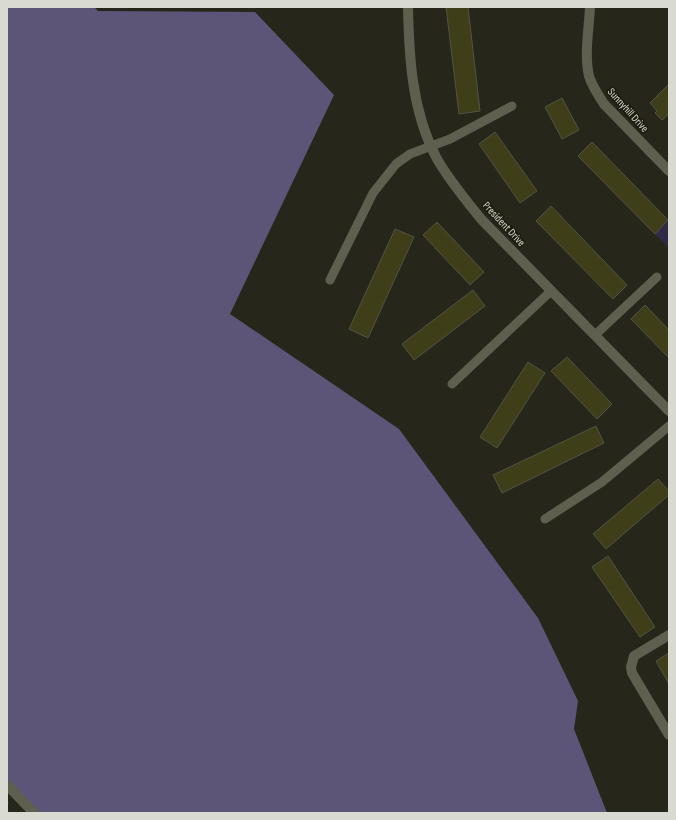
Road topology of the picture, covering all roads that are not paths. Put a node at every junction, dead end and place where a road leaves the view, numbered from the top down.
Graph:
1 (408, 7) edge
2 (590, 7) edge
3 (512, 106) dead end
4 (431, 145) junction
5 (669, 171) edge
6 (657, 277) dead end
7 (330, 280) dead end
8 (551, 291) junction
9 (594, 336) junction
10 (452, 384) dead end
11 (669, 412) edge
12 (669, 426) edge
13 (545, 519) dead end
14 (669, 635) edge
15 (669, 735) edge
16 (7, 785) edge
17 (34, 813) edge

1 - 4 street, President Drive
2 - 5 street, Sunnyhill Drive
3 - 4 lane
4 - 7 lane
4 - 8 street, President Drive
6 - 9 lane
8 - 9 street, President Drive
8 - 10 lane
9 - 11 street, President Drive
12 - 13 lane
14 - 15 street
16 - 17 street

